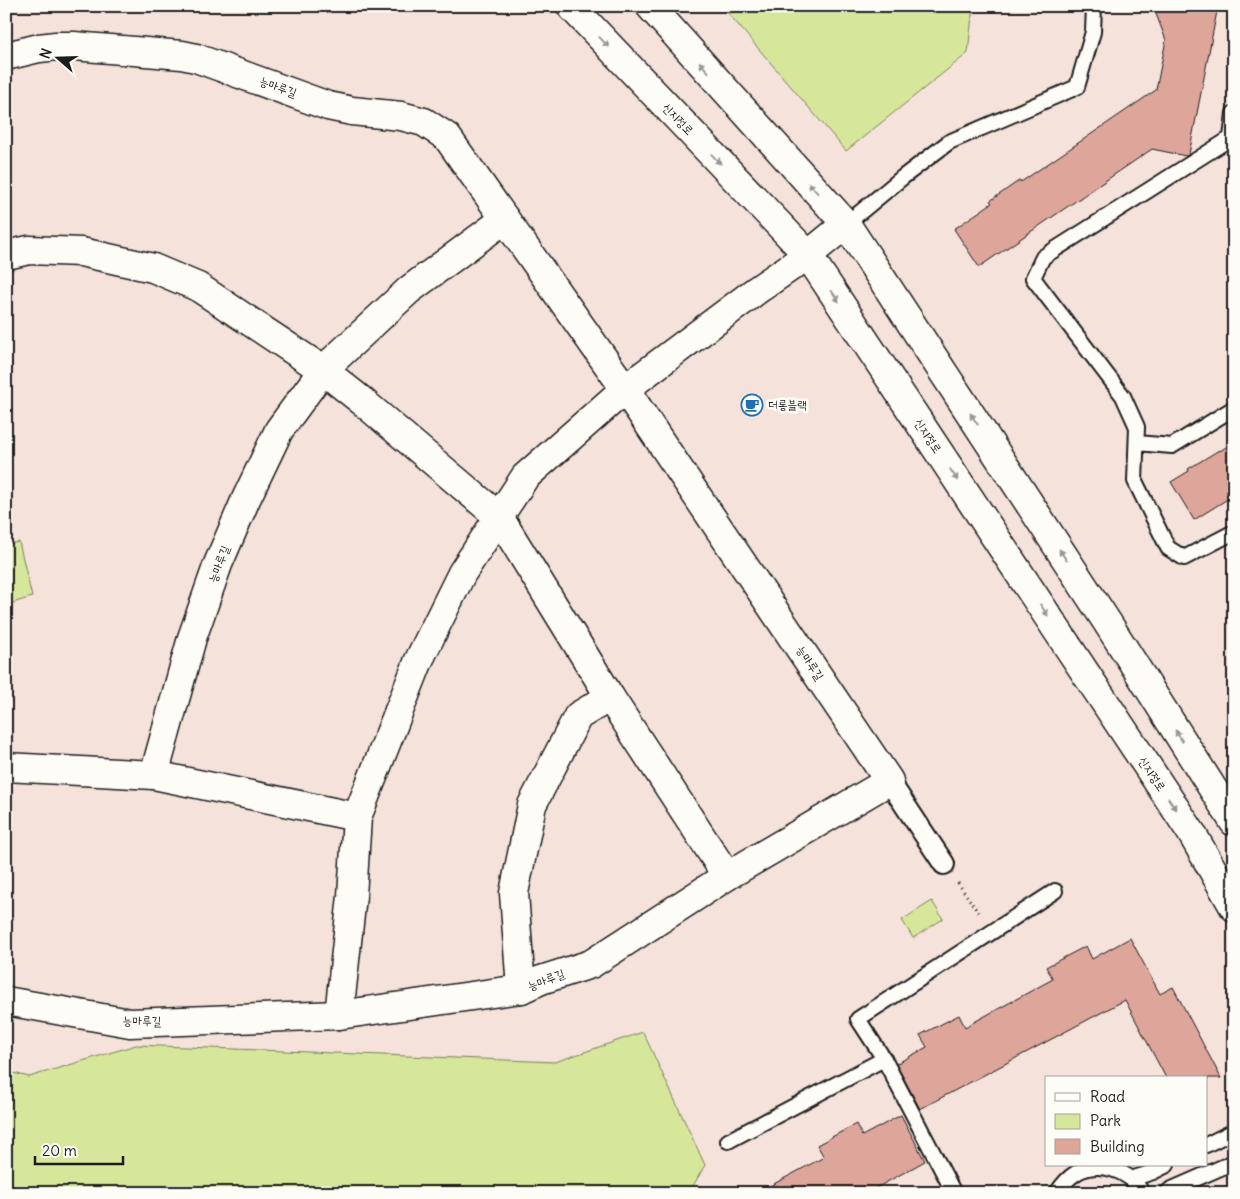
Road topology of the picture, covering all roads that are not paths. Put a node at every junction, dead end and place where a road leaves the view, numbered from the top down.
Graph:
1 (571, 6) edge
2 (650, 6) edge
3 (1094, 6) edge
4 (6, 56) edge
5 (1234, 113) edge
6 (1232, 140) edge
7 (505, 219) junction
8 (846, 224) junction
9 (6, 255) edge
10 (808, 255) junction
11 (323, 370) junction
12 (625, 389) junction
13 (1234, 408) edge
14 (1137, 443) junction
15 (499, 517) junction
16 (1234, 532) edge
17 (610, 698) junction
18 (6, 767) edge
19 (154, 775) junction
20 (889, 781) junction
21 (357, 818) junction
22 (1234, 822) edge
23 (944, 864) road end
24 (727, 876) junction
25 (1055, 891) dead end
26 (1234, 907) edge
27 (521, 990) junction
28 (6, 1001) edge
29 (339, 1014) junction
30 (884, 1059) junction
31 (1234, 1131) edge
32 (728, 1141) dead end
33 (1208, 1144) edge
34 (1234, 1162) edge
35 (1165, 1166) edge
36 (1131, 1179) junction
37 (954, 1193) edge
38 (1057, 1193) edge
39 (1142, 1193) edge
40 (1167, 1193) edge

1 -> 10 street, 신지정로
8 -> 2 street
3 - 8 lane
4 - 7 street, 능마루길
5 - 6 lane
6 - 14 lane
7 - 11 street, 능마루길
7 - 12 street, 능마루길
8 - 10 street
22 -> 8 street
9 - 11 street
10 - 12 street
10 -> 26 street, 신지정로
11 - 15 street
11 - 19 street, 능마루길
12 - 15 street
12 - 20 street, 능마루길
13 - 14 lane
14 - 16 lane
15 - 17 street
15 - 21 street
17 - 24 street
17 - 27 street
18 - 19 street
19 - 21 street
20 - 23 street
20 - 24 street, 능마루길
21 - 29 street
24 - 27 street, 능마루길
25 - 30 lane
27 - 29 street, 능마루길
28 - 29 street, 능마루길
30 - 32 lane
30 - 37 lane
31 - 33 lane
34 - 40 lane
35 - 36 lane
36 - 38 lane
36 - 39 lane

